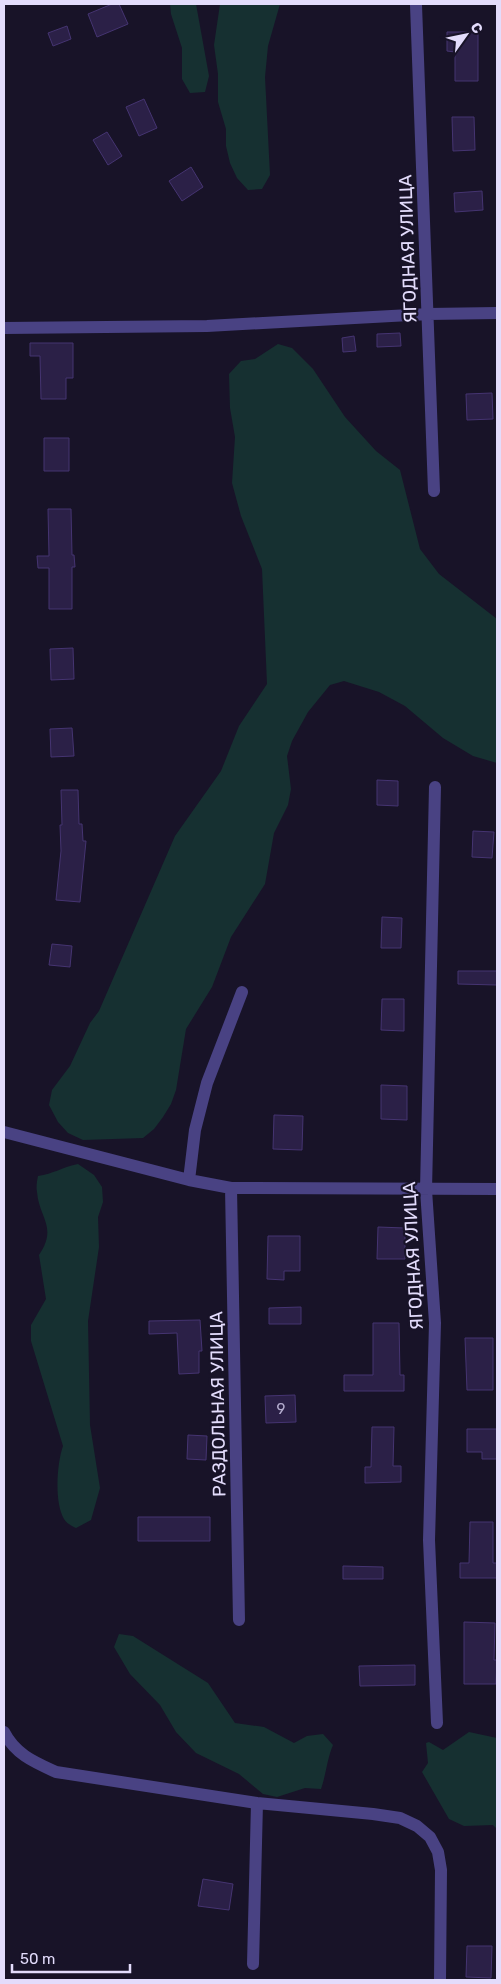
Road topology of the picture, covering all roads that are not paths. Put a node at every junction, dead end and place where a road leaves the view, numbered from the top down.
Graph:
1 (416, 5) edge
2 (497, 313) edge
3 (428, 314) junction
4 (4, 328) edge
5 (434, 491) dead end
6 (435, 787) dead end
7 (242, 992) dead end
8 (4, 1132) edge
9 (189, 1180) junction
10 (231, 1188) junction
11 (497, 1189) edge
12 (426, 1190) junction
13 (239, 1620) dead end
14 (437, 1723) dead end
15 (4, 1732) edge
16 (257, 1803) junction
17 (254, 1964) dead end
18 (440, 1980) edge

1 - 3 street, ЯГОДНАЯ УЛИЦА
2 - 3 street
3 - 4 street
3 - 5 street, ЯГОДНАЯ УЛИЦА
6 - 12 street, ЯГОДНАЯ УЛИЦА
7 - 9 street
8 - 9 street
9 - 10 street
10 - 12 street
10 - 13 street, РАЗДОЛЬНАЯ УЛИЦА
11 - 12 street
12 - 14 street, ЯГОДНАЯ УЛИЦА
15 - 16 street
16 - 17 street
16 - 18 street

